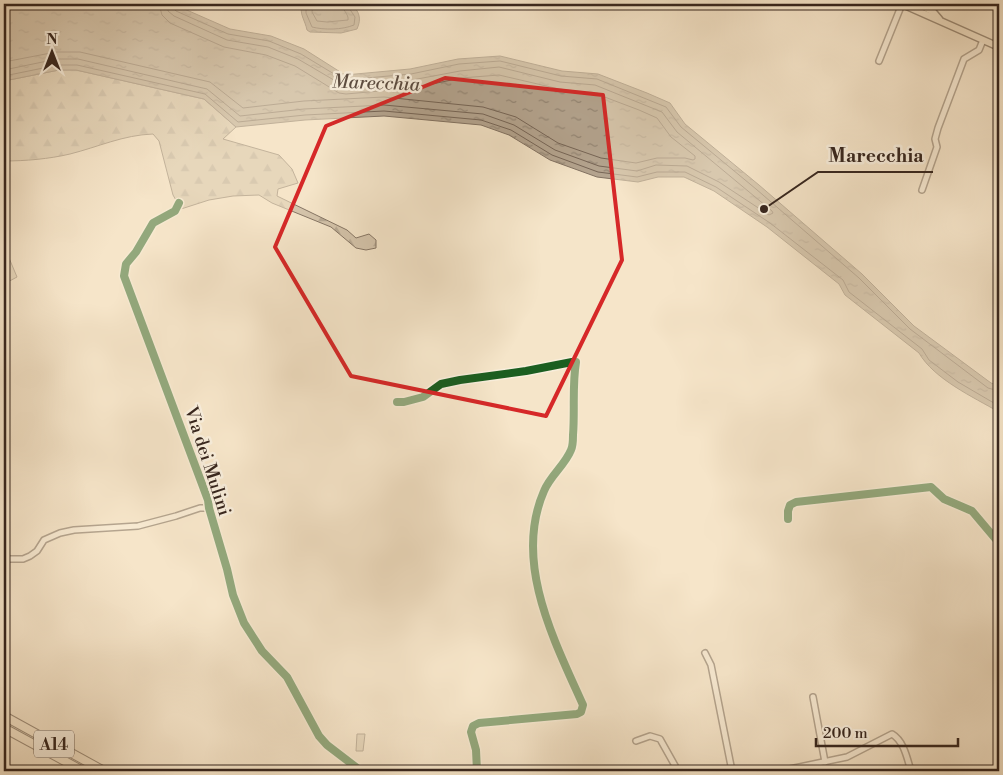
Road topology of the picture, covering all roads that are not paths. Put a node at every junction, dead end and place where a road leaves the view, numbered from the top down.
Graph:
1 (902, 4) edge
2 (919, 4) edge
3 (941, 22) junction
4 (983, 40) junction
5 (999, 47) edge
6 (880, 61) dead end
7 (922, 190) dead end
8 (179, 203) dead end
9 (398, 402) dead end
10 (209, 508) junction
11 (788, 519) dead end
12 (999, 543) edge
13 (4, 559) edge
14 (705, 653) dead end
15 (813, 697) dead end
16 (4, 716) edge
17 (4, 728) edge
18 (636, 741) dead end
19 (825, 762) junction
20 (83, 771) edge
21 (104, 771) edge
22 (361, 771) edge
23 (478, 771) edge
24 (678, 771) edge
25 (732, 771) edge
26 (780, 771) edge
27 (911, 771) edge

1 - 3 main road
1 - 6 street
2 - 3 main road
3 - 4 main road
4 - 5 main road
4 - 7 street
8 - 10 street, Via dei Mulini
9 - 23 street
10 - 13 street, Via dei Mulini
10 - 22 street, Via dei Mulini
11 - 12 street
14 - 25 street
15 - 19 street
16 - 21 highway, A14
17 - 20 highway, A14
18 - 24 street
19 - 26 street
19 - 27 street

